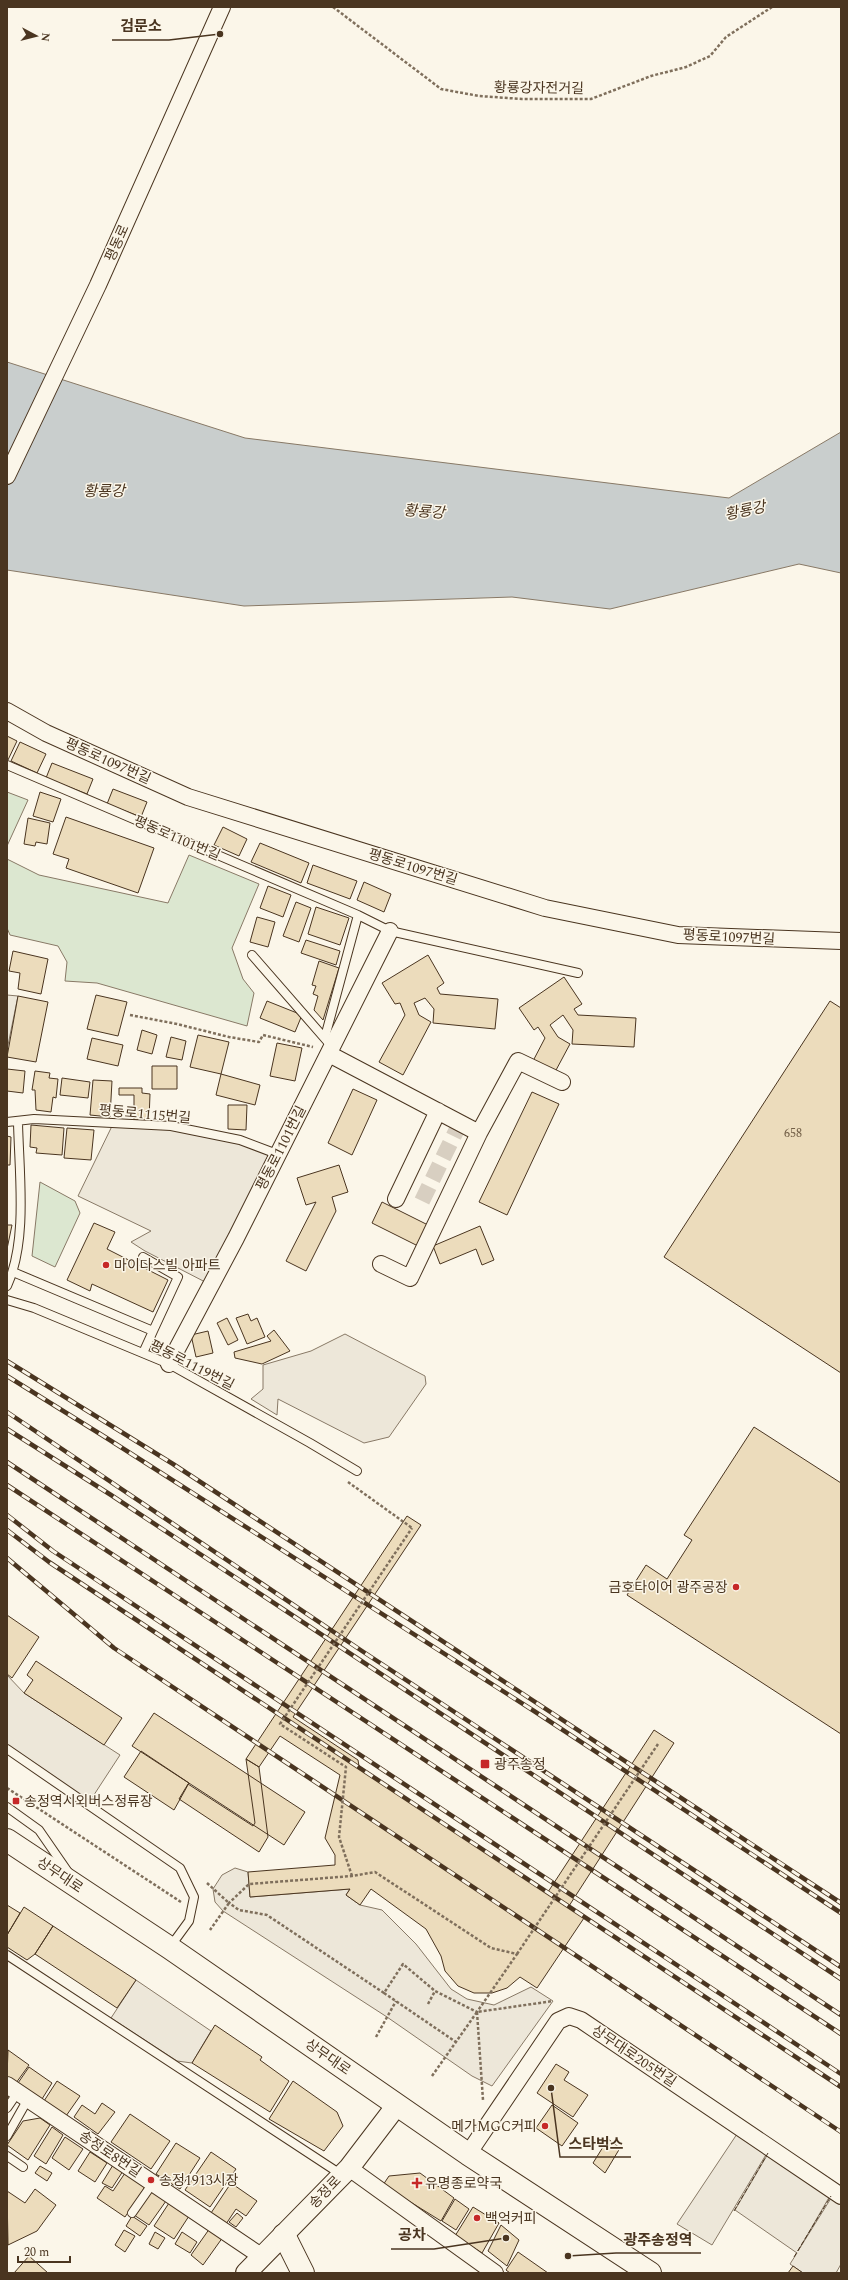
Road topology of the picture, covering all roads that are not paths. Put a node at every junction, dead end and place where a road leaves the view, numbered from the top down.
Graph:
1 (222, 7) edge
2 (7, 476) edge
3 (7, 711) edge
4 (7, 765) edge
5 (358, 915) junction
6 (390, 932) junction
7 (841, 941) edge
8 (252, 955) dead end
9 (578, 973) dead end
10 (329, 1047) junction
11 (562, 1082) dead end
12 (438, 1111) junction
13 (7, 1122) edge
14 (18, 1122) junction
15 (479, 1133) junction
16 (277, 1154) junction
17 (396, 1199) dead end
18 (143, 1257) dead end
19 (381, 1264) dead end
20 (13, 1272) junction
21 (7, 1286) edge
22 (7, 1300) edge
23 (153, 1330) junction
24 (143, 1353) junction
25 (169, 1364) junction
26 (357, 1471) dead end
27 (7, 1749) edge
28 (7, 1807) edge
29 (7, 1840) edge
30 (79, 1887) junction
31 (170, 1948) junction
32 (7, 1955) edge
33 (18, 2092) edge
34 (397, 2105) junction
35 (7, 2108) edge
36 (7, 2136) edge
37 (468, 2154) junction
38 (7, 2156) edge
39 (23, 2167) dead end
40 (346, 2171) junction
41 (153, 2183) junction
42 (841, 2196) edge
43 (132, 2213) dead end
44 (284, 2234) junction
45 (261, 2256) junction
46 (246, 2273) edge
47 (303, 2273) edge
48 (495, 2273) edge
49 (650, 2273) edge

1 - 2 street, 평동로
3 - 7 street, 평동로1097번길
4 - 5 lane, 평동로1101번길
5 - 6 lane, 평동로1101번길
5 - 10 lane
6 - 9 lane, 평동로1101번길
6 - 10 street, 평동로1101번길
8 - 10 lane
10 - 12 street
10 - 16 street, 평동로1101번길
11 - 15 street
12 - 15 street
12 - 17 street
13 - 14 lane, 평동로1115번길
14 - 16 lane, 평동로1115번길
14 - 20 lane
15 - 19 street
16 - 25 street, 평동로1101번길
18 - 23 lane
20 - 21 lane
20 - 23 lane
22 - 24 lane, 평동로1119번길
23 - 24 lane
24 - 25 lane, 평동로1119번길
25 - 26 lane, 평동로1119번길
27 - 31 lane
28 - 30 lane
29 - 30 main road, 상무대로
30 - 31 main road, 상무대로
31 - 34 main road, 상무대로
32 - 40 lane
33 - 35 lane
33 - 36 lane
33 - 41 street, 송정로8번길
34 - 37 main road, 상무대로
34 - 40 street, 송정로
37 - 42 street, 상무대로205번길
37 - 49 main road, 상무대로
38 - 39 lane
40 - 44 street, 송정로
40 - 48 street
41 - 43 lane
41 - 45 street, 송정로8번길
44 - 45 street, 송정로
44 - 47 main road
45 - 46 street, 송정로

